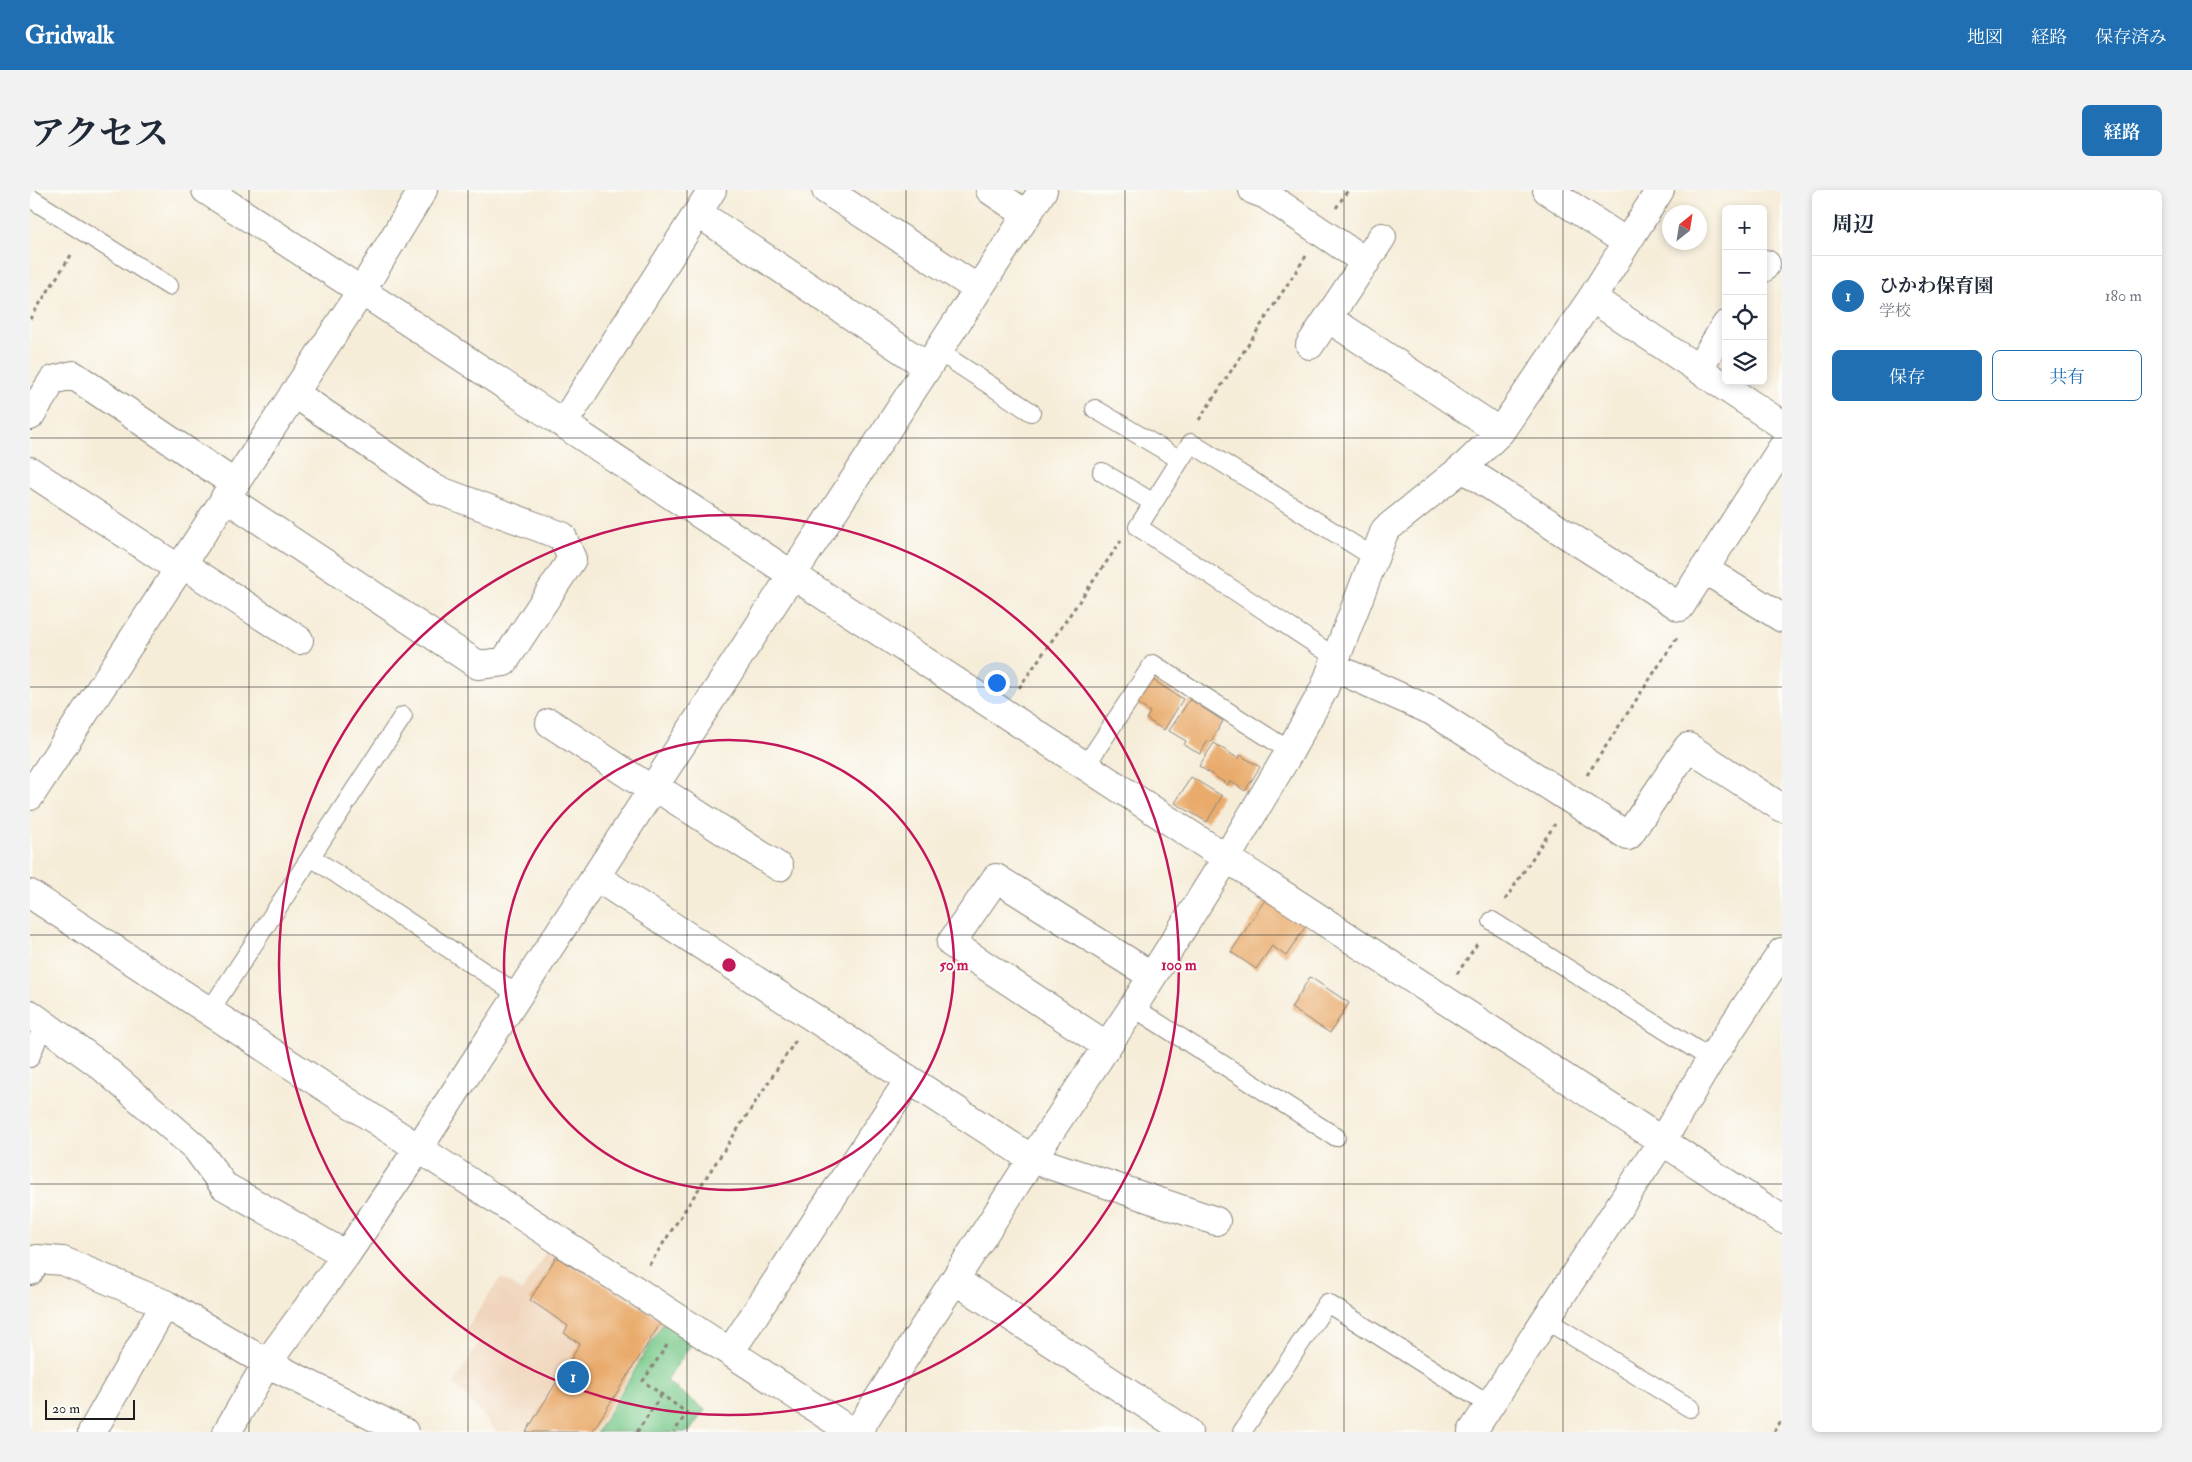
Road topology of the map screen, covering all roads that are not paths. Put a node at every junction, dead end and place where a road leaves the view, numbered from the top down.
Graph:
1 (206, 190) edge
2 (422, 190) edge
3 (712, 190) edge
4 (826, 190) edge
5 (990, 190) edge
6 (1043, 190) edge
7 (1253, 190) edge
8 (1547, 190) edge
9 (1660, 190) edge
10 (30, 198) edge
11 (698, 213) junction
12 (1027, 215) junction
13 (1382, 237) dead end
14 (1626, 242) junction
15 (1366, 262) junction
16 (168, 286) dead end
17 (978, 289) junction
18 (362, 290) junction
19 (1592, 298) junction
20 (1328, 318) junction
21 (1722, 332) edge
22 (1310, 345) dead end
23 (933, 359) junction
24 (1698, 369) junction
25 (294, 393) junction
26 (1095, 409) dead end
27 (1031, 412) dead end
28 (30, 416) edge
29 (563, 424) junction
30 (1782, 425) edge
31 (1500, 432) junction
32 (1782, 448) edge
33 (1179, 459) junction
34 (1466, 465) junction
35 (30, 471) edge
36 (1102, 472) dead end
37 (230, 491) junction
38 (1152, 502) junction
39 (1375, 556) junction
40 (180, 567) junction
41 (1704, 568) junction
42 (792, 575) junction
43 (1782, 618) edge
44 (299, 640) dead end
45 (1334, 662) junction
46 (403, 716) dead end
47 (550, 723) dead end
48 (1290, 751) junction
49 (1086, 764) junction
50 (653, 788) junction
51 (30, 794) edge
52 (1782, 808) edge
53 (311, 857) junction
54 (1227, 857) junction
55 (779, 867) dead end
56 (596, 877) junction
57 (30, 894) edge
58 (1492, 921) dead end
59 (1782, 952) edge
60 (1152, 976) junction
61 (517, 994) junction
62 (1133, 1007) junction
63 (209, 1012) junction
64 (37, 1018) edge
65 (1107, 1046) junction
66 (30, 1058) edge
67 (1711, 1058) junction
68 (909, 1080) junction
69 (1336, 1137) dead end
70 (1662, 1141) junction
71 (418, 1148) junction
72 (1032, 1159) junction
73 (1782, 1219) edge
74 (1216, 1221) dead end
75 (346, 1255) junction
76 (30, 1271) edge
77 (955, 1280) junction
78 (165, 1304) junction
79 (1546, 1320) junction
80 (730, 1352) junction
81 (267, 1363) junction
82 (1489, 1405) junction
83 (1690, 1408) dead end
84 (92, 1432) edge
85 (226, 1432) edge
86 (404, 1432) edge
87 (852, 1432) edge
88 (857, 1432) edge
89 (1188, 1432) edge
90 (1242, 1432) edge
91 (1472, 1432) edge

1 - 18 street
2 - 18 street
3 - 11 street
4 - 17 street
5 - 12 street
6 - 12 street
7 - 15 street
8 - 14 street
9 - 14 street
10 - 16 lane
11 - 23 street
11 - 29 street
12 - 17 street
13 - 15 street
14 - 19 street
15 - 20 street
17 - 23 street
18 - 25 street
18 - 29 street
19 - 24 street
19 - 31 street
20 - 22 street
20 - 31 street
21 - 24 street
23 - 27 lane
23 - 42 street
24 - 30 street
25 - 37 street
25 - 37 street
26 - 33 lane
28 - 37 street
29 - 42 street
31 - 34 street
32 - 41 street
33 - 38 lane
33 - 39 lane
34 - 39 street
34 - 41 street
35 - 40 street
36 - 38 lane
37 - 40 street
38 - 45 lane
39 - 45 street
40 - 44 street
40 - 51 street
41 - 43 street
42 - 49 street
42 - 50 street
45 - 48 street
45 - 52 street
46 - 53 lane
47 - 50 street
48 - 49 lane
48 - 54 street
49 - 54 street
50 - 55 street
50 - 56 street
53 - 61 lane
53 - 63 lane
54 - 60 street
54 - 70 street
56 - 61 street
56 - 68 street
57 - 63 street
58 - 67 lane
59 - 67 street
60 - 62 street
60 - 65 street
61 - 71 street
62 - 65 street
62 - 69 lane
63 - 71 street
64 - 66 lane
64 - 75 street
65 - 72 street
67 - 70 street
68 - 72 street
68 - 80 street
70 - 73 street
70 - 79 street
71 - 75 street
71 - 80 street
72 - 74 street
72 - 77 street
75 - 81 street
76 - 78 street
77 - 88 street
77 - 89 street
78 - 81 street
78 - 84 street
79 - 82 street
79 - 83 lane
80 - 87 street
81 - 85 street
81 - 86 street
82 - 90 lane
82 - 91 street

